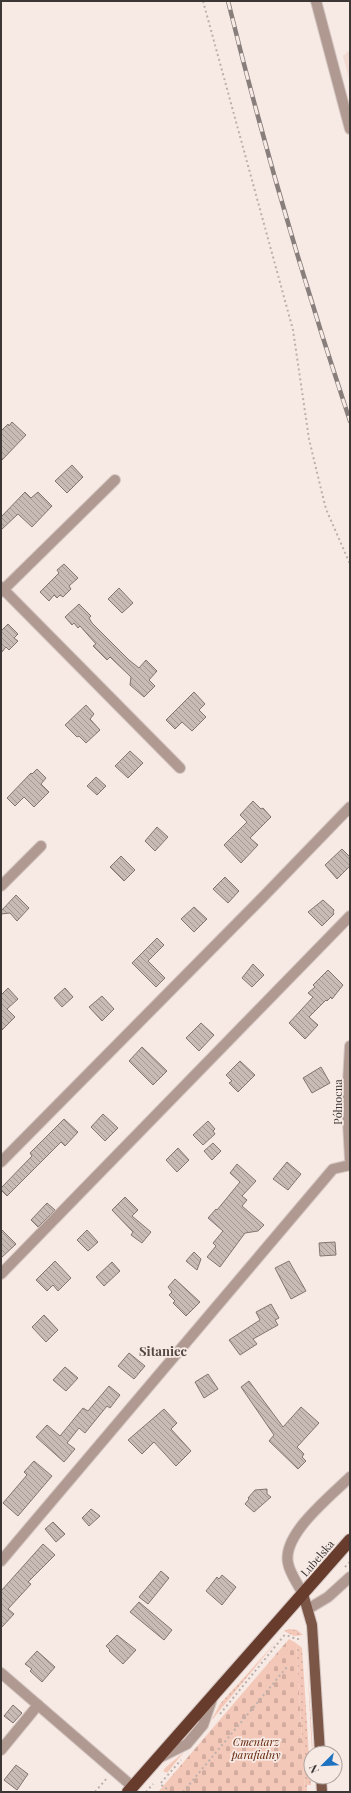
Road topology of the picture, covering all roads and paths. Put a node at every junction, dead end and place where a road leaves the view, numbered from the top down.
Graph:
1 (203, 1) edge
2 (316, 1) edge
3 (350, 129) edge
4 (115, 480) dead end
5 (350, 564) edge
6 (2, 590) edge
7 (180, 768) dead end
8 (350, 807) edge
9 (41, 846) dead end
10 (1, 886) edge
11 (350, 916) edge
12 (350, 1046) edge
13 (350, 1159) edge
14 (1, 1162) edge
15 (350, 1165) edge
16 (1, 1274) edge
17 (350, 1477) edge
18 (350, 1540) edge
19 (1, 1561) edge
20 (350, 1577) edge
21 (303, 1594) junction
22 (308, 1609) junction
23 (281, 1634) dead end
24 (283, 1637) junction
25 (305, 1639) dead end
26 (287, 1667) dead end
27 (1, 1673) edge
28 (38, 1705) junction
29 (217, 1717) dead end
30 (320, 1745) edge
31 (1, 1750) edge
32 (183, 1758) dead end
33 (160, 1776) dead end
34 (164, 1779) junction
35 (131, 1789) edge
36 (171, 1792) edge
37 (183, 1792) edge

1 - 5 path
2 - 3 street
4 - 6 street
6 - 7 street
8 - 14 street
9 - 10 street
11 - 16 street
12 - 13 street, Północna
15 - 19 street
17 - 21 street
18 - 21 highway, Lubelska
20 - 22 street
21 - 22 main road
21 - 35 highway, Lubelska
22 - 30 main road
23 - 24 path
24 - 25 path
24 - 29 path
26 - 37 path
27 - 28 street
28 - 31 street
28 - 35 street
32 - 34 path
33 - 34 path
34 - 36 path

